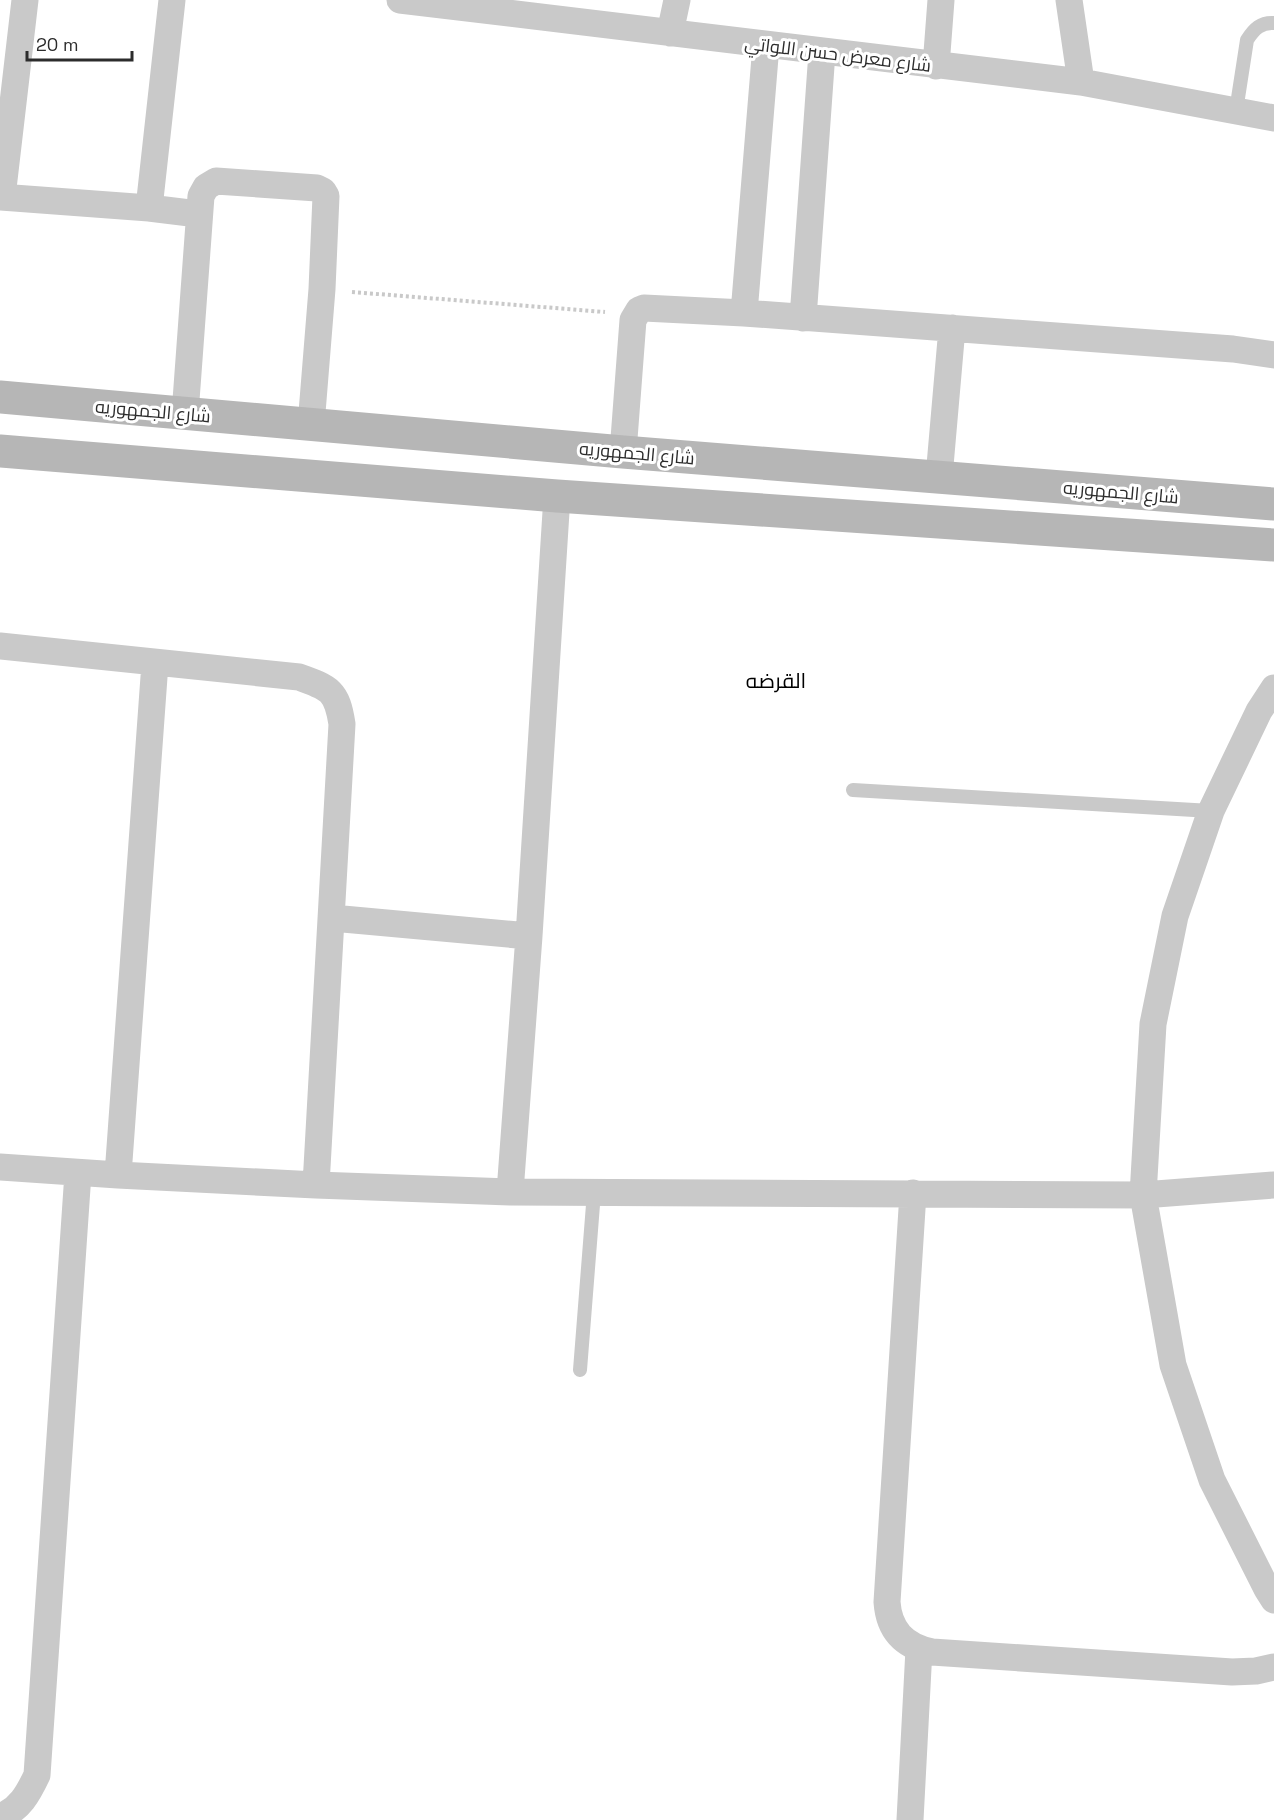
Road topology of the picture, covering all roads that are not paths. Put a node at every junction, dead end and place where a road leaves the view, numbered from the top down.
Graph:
1 (25, 0) edge
2 (172, 0) edge
3 (400, 0) edge
4 (677, 0) edge
5 (941, 0) edge
6 (1069, 0) edge
7 (1274, 23) edge
8 (670, 33) junction
9 (766, 45) junction
10 (822, 52) junction
11 (936, 66) junction
12 (1081, 82) junction
13 (1236, 111) junction
14 (1274, 118) edge
15 (1, 197) edge
16 (149, 208) junction
17 (198, 214) junction
18 (744, 314) junction
19 (803, 318) junction
20 (952, 328) junction
21 (1274, 355) edge
22 (0, 397) edge
23 (185, 414) junction
24 (312, 425) junction
25 (0, 451) edge
26 (623, 452) junction
27 (939, 477) junction
28 (557, 496) junction
29 (1274, 504) edge
30 (1274, 545) edge
31 (0, 646) edge
32 (156, 663) junction
33 (1274, 688) edge
34 (854, 790) dead end
35 (1210, 811) junction
36 (332, 918) junction
37 (529, 936) junction
38 (0, 1167) edge
39 (78, 1173) junction
40 (118, 1175) junction
41 (316, 1185) junction
42 (1274, 1185) edge
43 (510, 1192) junction
44 (594, 1192) junction
45 (913, 1193) junction
46 (1143, 1195) junction
47 (580, 1370) dead end
48 (1274, 1600) edge
49 (919, 1649) junction
50 (1274, 1667) edge
51 (0, 1817) edge
52 (910, 1820) edge

1 - 15 street
2 - 16 street
3 - 8 street, شارع معرض حسن اللواتي
4 - 8 street
5 - 11 street
6 - 12 street
7 - 13 lane
8 - 9 street, شارع معرض حسن اللواتي
9 - 10 street, شارع معرض حسن اللواتي
9 - 18 street
10 - 11 street, شارع معرض حسن اللواتي
10 - 19 street
11 - 12 street, شارع معرض حسن اللواتي
12 - 13 street, شارع معرض حسن اللواتي
13 - 14 street, شارع معرض حسن اللواتي
15 - 16 street
16 - 17 street
17 - 23 street
17 - 24 street
18 - 19 street
18 - 26 street
19 - 20 street
20 - 21 street
20 - 27 street
22 - 23 street, شارع الجمهوريه
23 - 24 street, شارع الجمهوريه
24 - 26 street, شارع الجمهوريه
25 - 28 street
26 - 27 street, شارع الجمهوريه
27 - 29 street, شارع الجمهوريه
28 - 30 street
28 - 37 street
31 - 32 street
32 - 36 street
32 - 40 street
33 - 35 street
34 - 35 lane
35 - 46 street
36 - 37 street
36 - 41 street
37 - 43 street
38 - 39 street
39 - 40 street
39 - 51 street
40 - 41 street
41 - 43 street
42 - 46 street
43 - 44 street
44 - 45 street
44 - 47 lane
45 - 46 street
45 - 49 street
46 - 48 street
49 - 50 street
49 - 52 street

